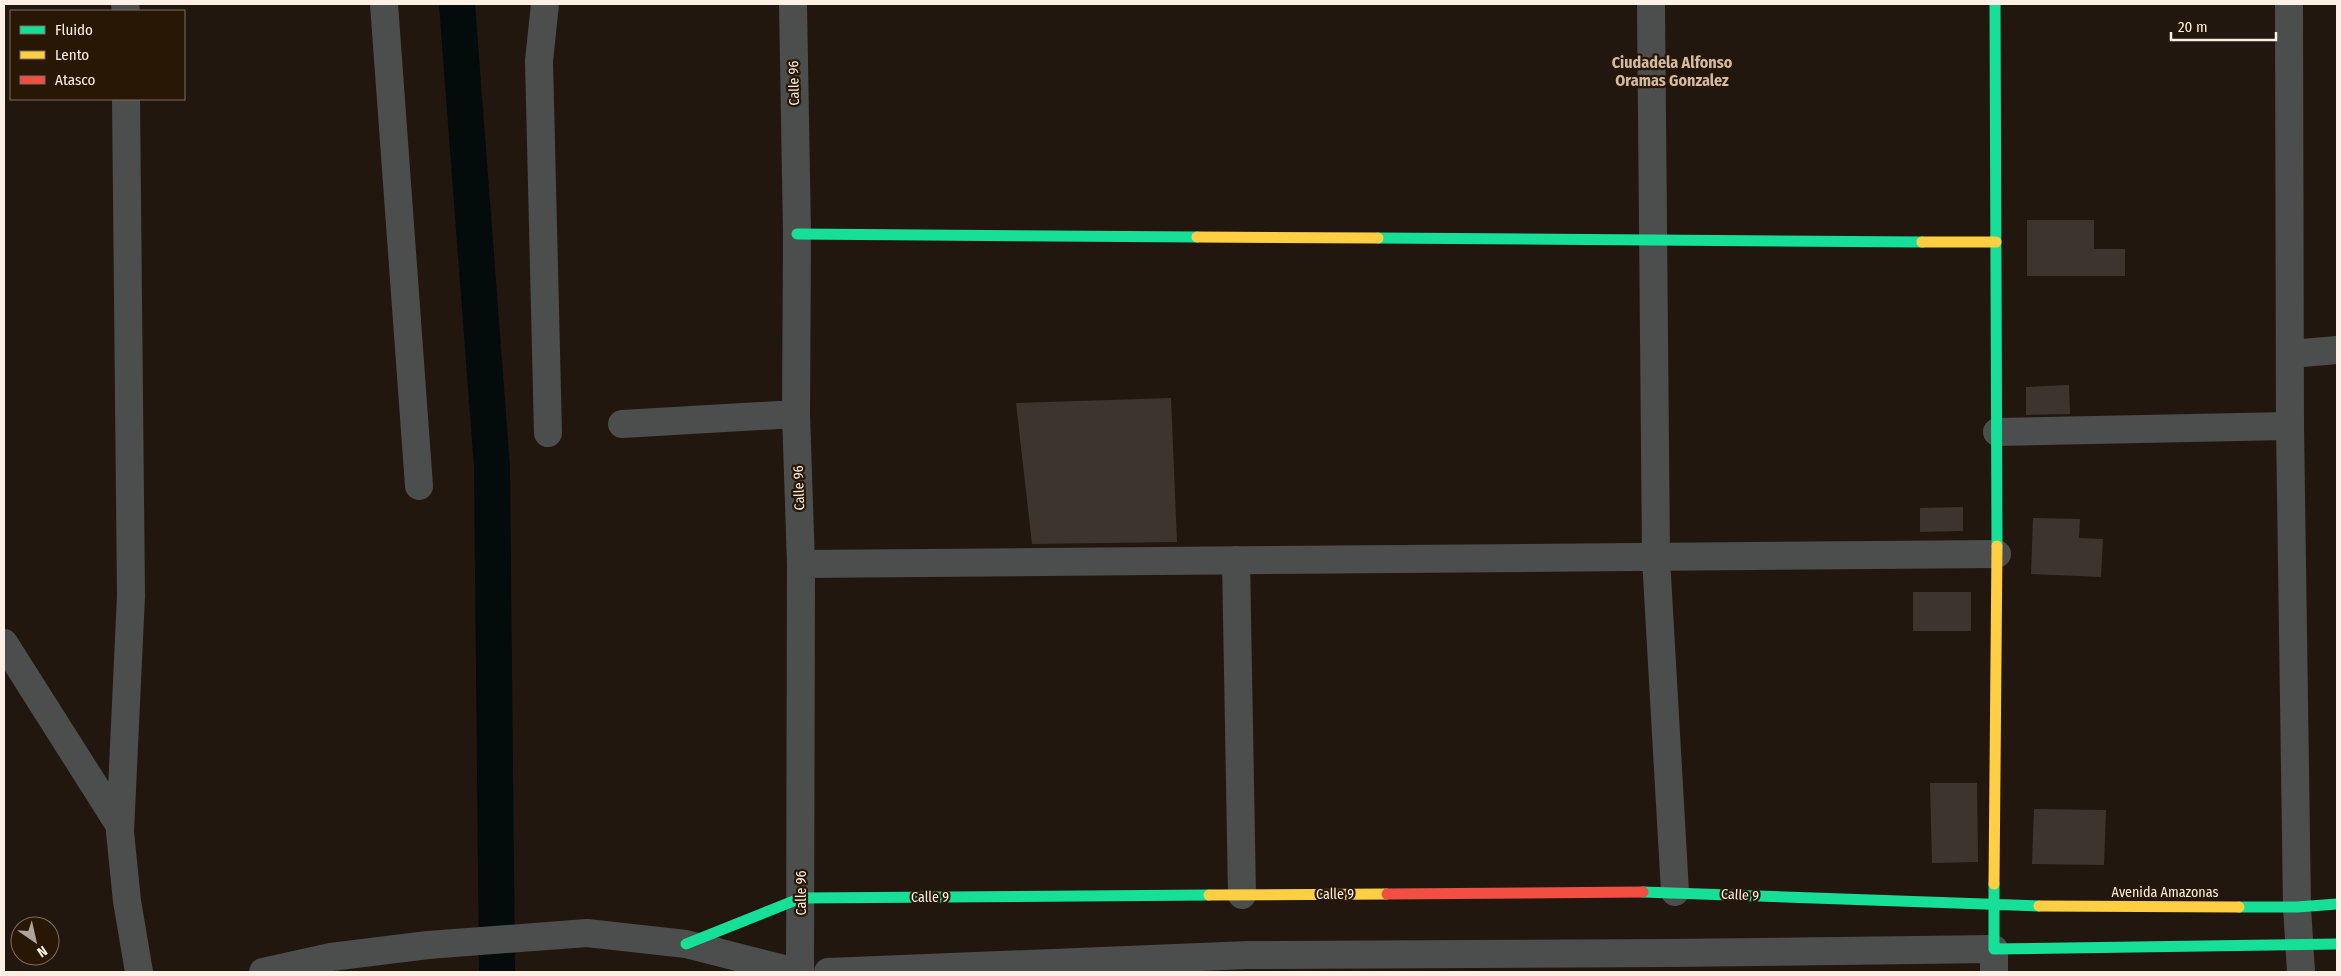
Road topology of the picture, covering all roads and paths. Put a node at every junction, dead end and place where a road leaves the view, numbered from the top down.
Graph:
1 (384, 4) edge
2 (545, 4) edge
3 (793, 4) edge
4 (1651, 4) edge
5 (1995, 4) edge
6 (2289, 4) edge
7 (126, 100) edge
8 (797, 234) junction
9 (1653, 241) junction
10 (1996, 242) junction
11 (2337, 350) edge
12 (2291, 354) junction
13 (796, 414) junction
14 (622, 424) dead end
15 (2290, 426) junction
16 (1997, 432) junction
17 (548, 433) dead end
18 (419, 486) dead end
19 (1997, 554) junction
20 (1656, 558) junction
21 (1236, 560) junction
22 (801, 564) junction
23 (4, 643) edge
24 (120, 826) junction
25 (1675, 892) junction
26 (1242, 895) junction
27 (801, 898) junction
28 (2337, 904) edge
29 (1993, 906) junction
30 (2298, 907) junction
31 (686, 944) junction
32 (2300, 944) junction
33 (2337, 944) edge
34 (1994, 960) edge
35 (1671, 963) edge
36 (1249, 964) edge
37 (139, 972) edge
38 (263, 972) edge
39 (796, 972) edge
40 (800, 972) edge
41 (828, 972) edge
42 (2301, 972) edge

1 - 18 street
2 - 17 street
3 - 8 street, Calle 96
4 - 9 street
5 - 10 street
6 - 12 street
7 - 24 street
8 - 9 street
8 - 13 street, Calle 96
9 - 10 street
9 - 20 street
10 - 16 street
11 - 12 street
12 - 15 street
13 - 14 street
13 - 22 street, Calle 96
15 - 16 street
15 - 30 street
16 - 19 street
19 - 20 street
19 - 29 street
20 - 21 street
20 - 25 street
21 - 22 street
21 - 26 street
22 - 27 street, Calle 96
23 - 24 street
24 - 37 street
25 - 26 street, Calle 9
25 - 29 street, Calle 9
26 - 27 street, Calle 9
27 - 31 street, Calle 9
27 - 40 street, Calle 96
28 - 30 street, Avenida Amazonas
29 - 30 street, Avenida Amazonas
29 - 34 street
30 - 32 street
31 - 38 street, Calle 9
31 - 39 street, Calle 9
32 - 33 street
32 - 34 street
32 - 42 street
34 - 35 street
35 - 36 street
36 - 41 street

